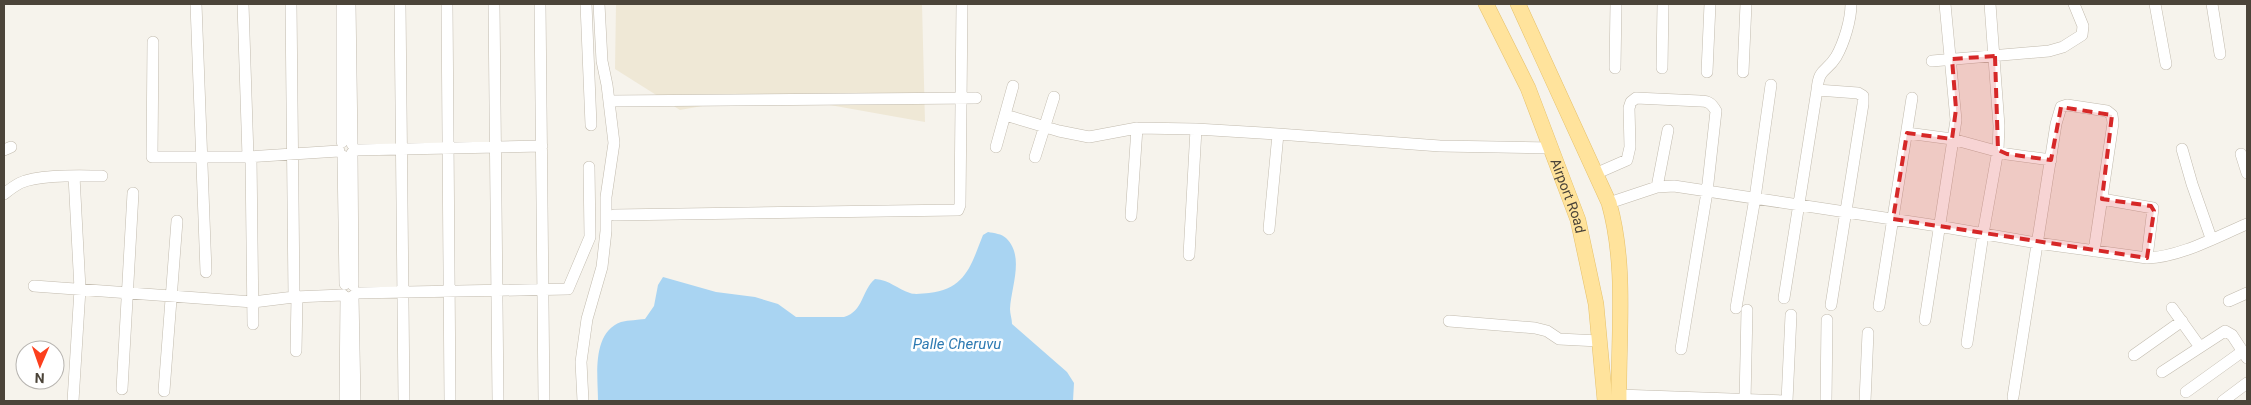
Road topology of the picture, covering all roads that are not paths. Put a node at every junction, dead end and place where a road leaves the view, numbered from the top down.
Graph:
1 (196, 4) edge
2 (243, 4) edge
3 (290, 4) edge
4 (342, 4) edge
5 (350, 4) edge
6 (400, 4) edge
7 (447, 4) edge
8 (494, 4) edge
9 (540, 4) edge
10 (586, 4) edge
11 (599, 4) edge
12 (962, 4) edge
13 (1486, 4) edge
14 (1518, 4) edge
15 (1616, 4) edge
16 (1663, 4) edge
17 (1710, 4) edge
18 (1746, 4) edge
19 (1851, 4) edge
20 (1945, 4) edge
21 (1990, 4) edge
22 (2074, 4) edge
23 (2154, 4) edge
24 (2212, 4) edge
25 (1525, 11) edge
26 (153, 42) dead end
27 (2220, 54) dead end
28 (1995, 56) junction
29 (1952, 60) junction
30 (1932, 61) dead end
31 (2166, 64) dead end
32 (1615, 68) dead end
33 (1662, 68) dead end
34 (1707, 72) dead end
35 (1743, 72) dead end
36 (1771, 85) dead end
37 (1013, 86) dead end
38 (1817, 90) junction
39 (1054, 97) dead end
40 (962, 98) junction
41 (976, 98) dead end
42 (1912, 98) dead end
43 (609, 101) junction
44 (1005, 115) junction
45 (591, 125) dead end
46 (1044, 126) junction
47 (1138, 128) junction
48 (1196, 129) junction
49 (1668, 130) dead end
50 (1906, 133) junction
51 (1278, 134) junction
52 (1952, 139) junction
53 (542, 146) junction
54 (496, 147) junction
55 (996, 147) dead end
56 (448, 148) junction
57 (1551, 148) junction
58 (347, 149) junction
59 (401, 149) junction
60 (2182, 149) dead end
61 (1998, 150) junction
62 (2241, 154) dead end
63 (292, 155) junction
64 (200, 156) junction
65 (249, 157) junction
66 (1035, 157) dead end
67 (2051, 160) junction
68 (589, 167) dead end
69 (2247, 173) edge
70 (1596, 174) junction
71 (74, 176) junction
72 (102, 176) dead end
73 (1657, 187) junction
74 (5, 192) edge
75 (1707, 192) junction
76 (133, 193) dead end
77 (1755, 198) junction
78 (2102, 199) junction
79 (1609, 203) junction
80 (1799, 205) junction
81 (1847, 212) junction
82 (614, 214) dead end
83 (1131, 216) dead end
84 (1893, 219) junction
85 (177, 221) dead end
86 (2247, 224) edge
87 (1938, 226) junction
88 (1269, 229) dead end
89 (1983, 234) junction
90 (2211, 238) junction
91 (2037, 243) junction
92 (2094, 251) junction
93 (1189, 256) dead end
94 (2147, 258) junction
95 (206, 272) dead end
96 (34, 286) dead end
97 (80, 289) junction
98 (497, 290) junction
99 (544, 290) junction
100 (126, 292) junction
101 (349, 292) junction
102 (403, 292) junction
103 (450, 292) junction
104 (2247, 293) edge
105 (172, 295) junction
106 (296, 297) junction
107 (1784, 298) dead end
108 (2229, 301) dead end
109 (253, 302) junction
110 (1831, 305) dead end
111 (1879, 306) dead end
112 (2172, 308) dead end
113 (1791, 315) dead end
114 (1826, 320) dead end
115 (1925, 320) dead end
116 (1449, 321) dead end
117 (2182, 321) junction
118 (253, 324) dead end
119 (1868, 333) dead end
120 (1599, 341) junction
121 (1967, 343) dead end
122 (2200, 346) junction
123 (1681, 349) dead end
124 (296, 351) dead end
125 (2245, 354) edge
126 (2134, 355) dead end
127 (2162, 372) dead end
128 (2247, 382) edge
129 (122, 389) dead end
130 (164, 391) dead end
131 (2186, 392) dead end
132 (2013, 397) dead end
133 (1615, 399) edge
134 (1679, 400) edge
135 (1710, 400) edge
136 (1746, 400) edge
137 (72, 401) edge
138 (345, 401) edge
139 (354, 401) edge
140 (404, 401) edge
141 (450, 401) edge
142 (498, 401) edge
143 (544, 401) edge
144 (583, 401) edge
145 (1785, 401) edge
146 (1826, 401) edge
147 (1865, 401) edge
148 (2223, 401) edge

1 - 64 street
2 - 65 street
3 - 63 street
4 - 58 street
5 - 58 street
6 - 59 street
7 - 56 street
8 - 54 street
9 - 53 street
10 - 45 street
11 - 43 street
12 - 40 street
13 - 57 main road, Airport Road
14 - 25 main road
15 - 32 street
16 - 33 street
17 - 34 street
18 - 35 street
19 - 38 street
20 - 29 street
21 - 28 street
22 - 28 street
23 - 31 street
24 - 27 street
25 - 70 main road
26 - 64 street
28 - 29 street
28 - 61 street
29 - 30 street
29 - 52 street
36 - 77 street
37 - 44 street
38 - 80 street
38 - 81 street
39 - 46 street
40 - 41 street
40 - 43 street
40 - 82 street
42 - 50 street
43 - 144 street
44 - 46 street
44 - 55 street
46 - 47 street
46 - 66 street
47 - 48 street
47 - 83 street
48 - 51 street
48 - 93 street
49 - 73 street
50 - 52 street
50 - 84 street
51 - 57 street
51 - 88 street
52 - 61 street
52 - 87 street
53 - 54 street
53 - 99 street
54 - 56 street
54 - 98 street
56 - 59 street
56 - 103 street
57 - 120 main road, Airport Road
58 - 59 street
58 - 63 street
58 - 101 street
59 - 102 street
60 - 90 street
61 - 67 street
61 - 89 street
62 - 69 street
63 - 65 street
63 - 106 street
64 - 65 street
64 - 95 street
65 - 109 street
67 - 78 street
67 - 91 street
68 - 99 street
70 - 75 street
70 - 79 main road
71 - 72 street
71 - 74 street
71 - 97 street
73 - 75 street
73 - 79 street
75 - 77 street
75 - 123 street
76 - 100 street
77 - 80 street
77 - 136 street
78 - 92 street
78 - 94 street
79 - 133 main road
80 - 81 street
80 - 107 street
81 - 84 street
81 - 110 street
84 - 87 street
84 - 111 street
85 - 105 street
86 - 90 street
87 - 89 street
87 - 115 street
89 - 91 street
89 - 121 street
90 - 94 street
91 - 92 street
91 - 132 street
92 - 94 street
96 - 97 street
97 - 100 street
97 - 137 street
98 - 99 street
98 - 103 street
98 - 142 street
99 - 143 street
100 - 105 street
100 - 129 street
101 - 102 street
101 - 106 street
101 - 138 street
101 - 139 street
102 - 103 street
102 - 140 street
103 - 141 street
104 - 108 street
105 - 109 street
105 - 130 street
106 - 109 street
106 - 124 street
109 - 118 street
112 - 117 street
113 - 145 street
114 - 146 street
116 - 120 street
117 - 122 street
117 - 126 street
119 - 147 street
120 - 133 main road, Airport Road
122 - 125 street
122 - 127 street
125 - 131 street
128 - 148 street
133 - 134 street
134 - 135 street
135 - 136 street
136 - 145 street

